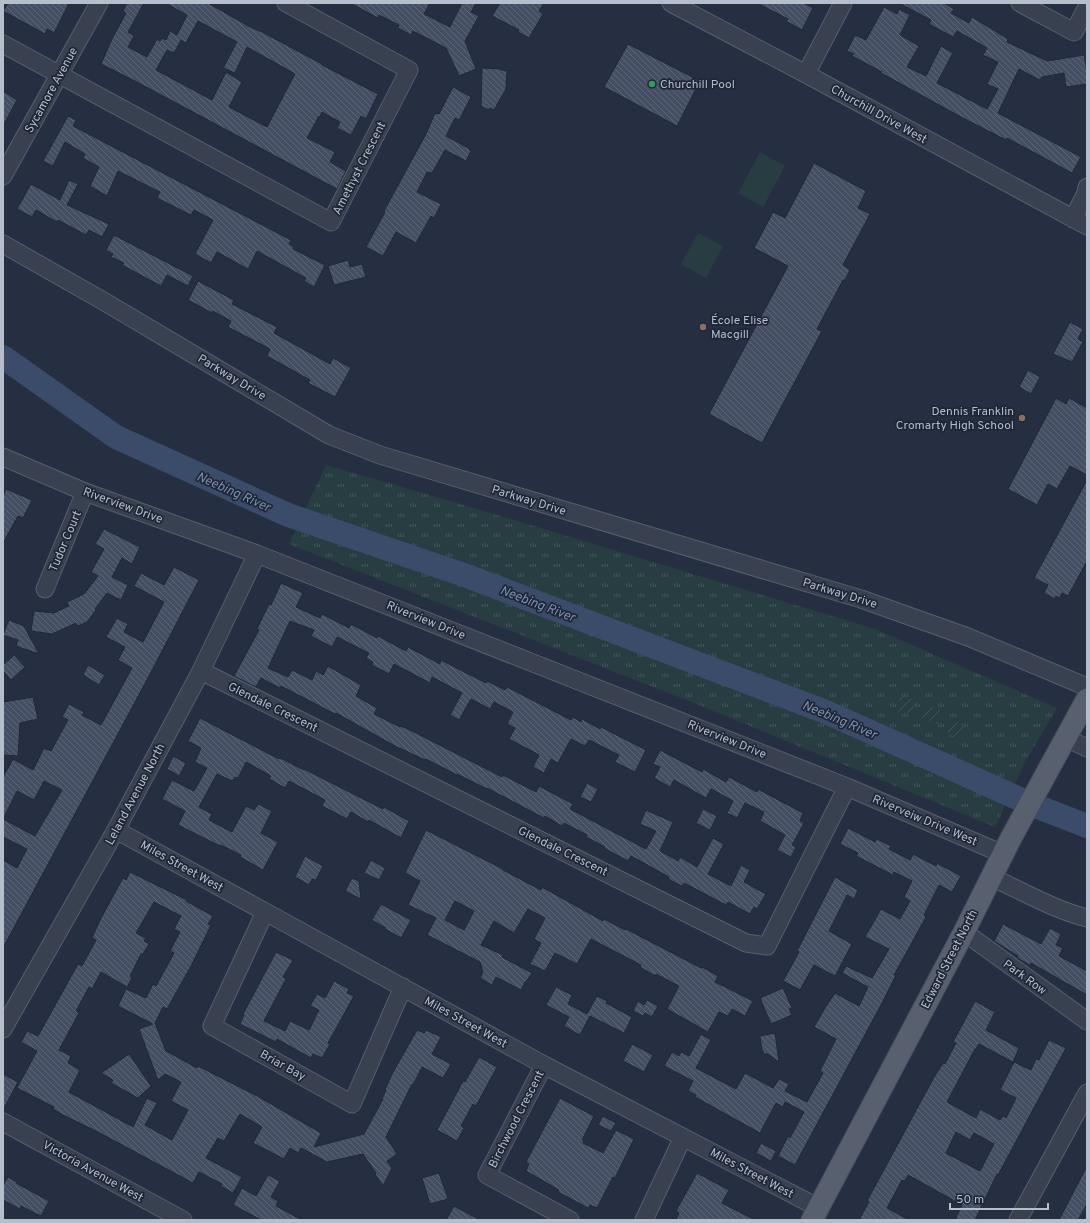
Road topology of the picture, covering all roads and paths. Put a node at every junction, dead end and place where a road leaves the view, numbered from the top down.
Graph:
1 (99, 3) edge
2 (286, 3) edge
3 (671, 3) edge
4 (842, 3) edge
5 (1020, 3) edge
6 (1087, 7) edge
7 (3, 44) edge
8 (59, 74) junction
9 (806, 74) junction
10 (3, 176) edge
11 (1087, 187) edge
12 (1080, 222) edge
13 (3, 244) edge
14 (3, 457) edge
15 (85, 492) junction
16 (257, 554) junction
17 (45, 589) dead end
18 (201, 671) junction
19 (1087, 687) edge
20 (1087, 699) edge
21 (1066, 738) junction
22 (1087, 748) edge
23 (847, 787) junction
24 (116, 830) junction
25 (1007, 846) junction
26 (991, 877) junction
27 (265, 912) junction
28 (1087, 918) edge
29 (964, 932) junction
30 (403, 987) junction
31 (1087, 1021) edge
32 (3, 1029) edge
33 (544, 1065) junction
34 (1087, 1093) edge
35 (3, 1122) edge
36 (684, 1136) junction
37 (816, 1214) edge
38 (183, 1220) edge
39 (570, 1220) edge
40 (644, 1220) edge
41 (1018, 1220) edge

1 - 8 street, Sycamore Avenue
2 - 8 street, Amethyst Crescent
3 - 9 street, Churchill Drive West
4 - 9 street
5 - 6 street
7 - 8 street
8 - 10 street, Sycamore Avenue
9 - 12 street, Churchill Drive West
11 - 12 street
13 - 19 street, Parkway Drive
14 - 15 street, Riverview Drive
15 - 16 street, Riverview Drive
15 - 17 street, Tudor Court
16 - 18 street, Leland Avenue North
16 - 23 street, Riverview Drive
18 - 23 street, Glendale Crescent
18 - 24 street, Leland Avenue North
20 - 21 main road, Edward Street North
21 - 22 street
21 - 25 main road, Edward Street North
23 - 25 street, Riverveiw Drive West
24 - 27 street, Miles Street West
24 - 32 street, Leland Avenue North
25 - 26 main road, Edward Street North
26 - 28 street
26 - 29 main road, Edward Street North
27 - 30 street, Miles Street West
27 - 30 street, Briar Bay
29 - 31 street, Park Row
29 - 37 main road, Edward Street North
30 - 33 street, Miles Street West
33 - 36 street, Miles Street West
33 - 39 street, Birchwood Crescent
34 - 41 street
35 - 38 street, Victoria Avenue West
36 - 37 street, Miles Street West
36 - 40 street

